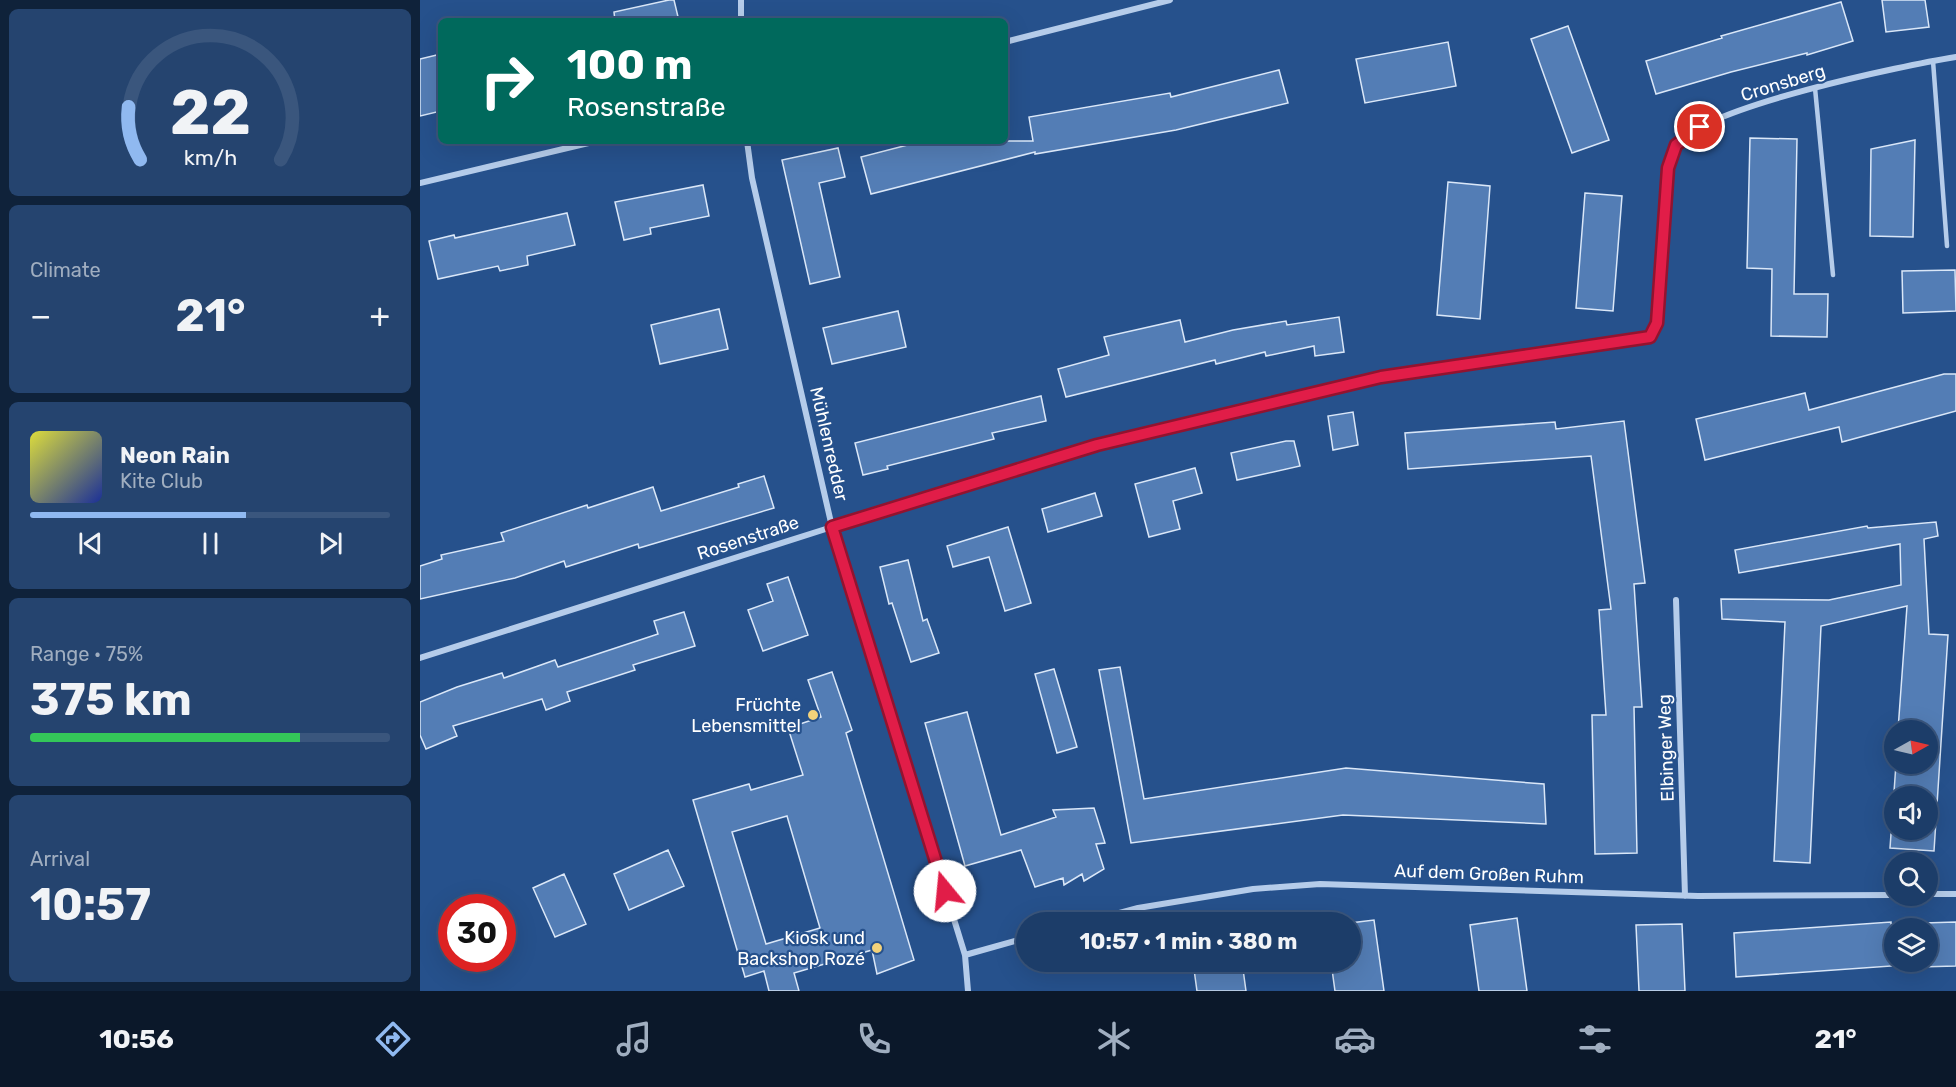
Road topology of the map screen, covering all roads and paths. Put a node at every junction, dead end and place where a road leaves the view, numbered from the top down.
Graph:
1 (741, 0) edge
2 (1170, 0) edge
3 (741, 18) edge
4 (1008, 41) edge
5 (1956, 57) edge
6 (1933, 61) junction
7 (1815, 88) junction
8 (584, 144) edge
9 (747, 144) edge
10 (420, 183) edge
11 (1947, 246) dead end
12 (1833, 275) dead end
13 (1650, 337) joint
14 (832, 527) junction
15 (1676, 600) dead end
16 (420, 658) edge
17 (1938, 894) edge
18 (1956, 894) edge
19 (1884, 895) edge
20 (1685, 896) junction
21 (1123, 912) edge
22 (1016, 941) edge
23 (965, 956) junction
24 (968, 991) edge

1 - 3 street
2 - 4 street
5 - 6 street, Cronsberg
6 - 7 street, Cronsberg
6 - 11 lane
7 - 12 lane
7 - 13 street, Cronsberg
8 - 10 street
9 - 14 street, Mühlenredder
13 - 14 street, Rosenstraße
14 - 16 street, Rosenstraße
14 - 23 street, Mühlenredder
15 - 20 street, Elbinger Weg
17 - 18 street
19 - 20 street, Auf dem Großen Ruhm
20 - 21 street, Auf dem Großen Ruhm
22 - 23 street
23 - 24 street

